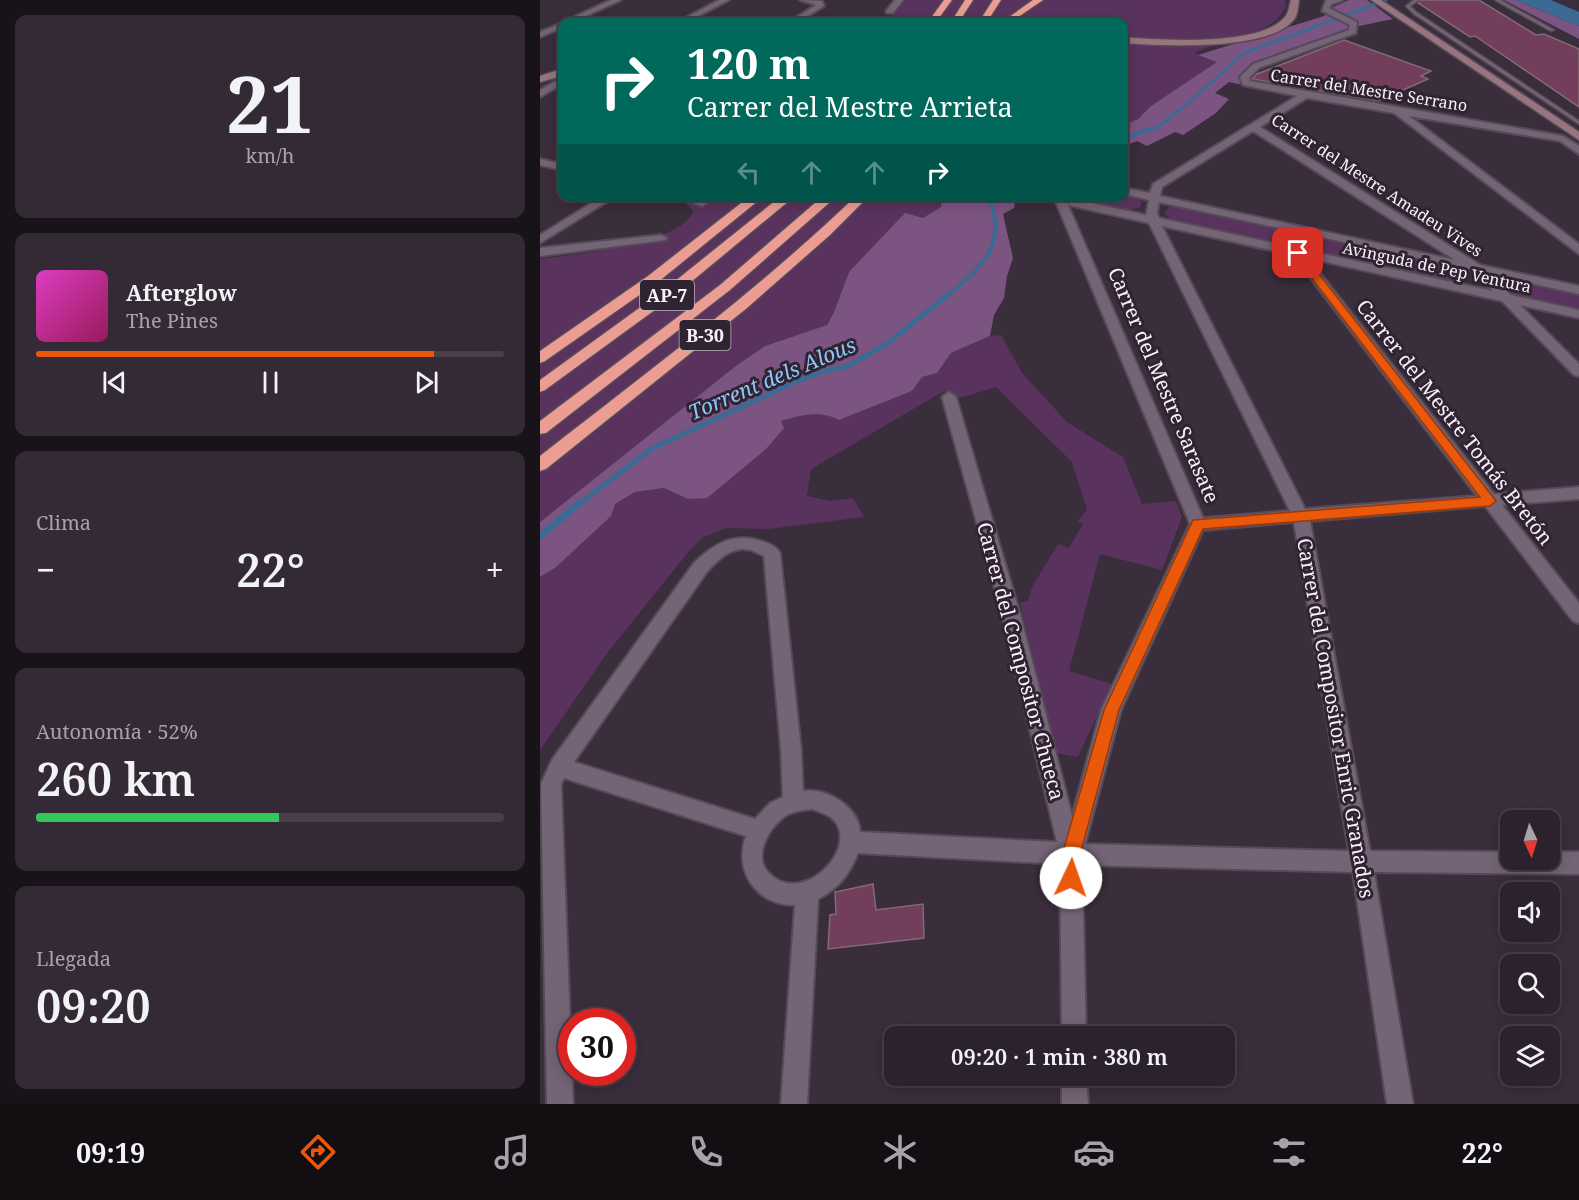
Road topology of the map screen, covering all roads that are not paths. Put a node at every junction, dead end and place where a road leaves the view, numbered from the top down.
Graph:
1 (617, 0) edge
2 (725, 0) edge
3 (804, 0) edge
4 (899, 0) edge
5 (948, 0) edge
6 (969, 0) edge
7 (997, 0) edge
8 (1018, 0) edge
9 (1039, 0) edge
10 (1295, 0) edge
11 (1339, 0) edge
12 (1375, 0) edge
13 (1417, 0) edge
14 (1497, 0) edge
15 (890, 11) dead end
16 (576, 18) edge
17 (690, 18) edge
18 (800, 18) edge
19 (935, 18) edge
20 (958, 18) edge
21 (986, 18) edge
22 (1010, 18) edge
23 (1012, 18) edge
24 (558, 27) edge
25 (1552, 30) dead end
26 (540, 35) edge
27 (1128, 40) edge
28 (1462, 45) junction
29 (1445, 47) junction
30 (540, 79) edge
31 (558, 79) edge
32 (558, 80) edge
33 (558, 80) edge
34 (540, 84) edge
35 (540, 94) edge
36 (1305, 95) junction
37 (1395, 109) junction
38 (1541, 112) junction
39 (1571, 118) junction
40 (1579, 123) edge
41 (1254, 126) junction
42 (1579, 137) edge
43 (1579, 151) edge
44 (540, 162) edge
45 (558, 166) edge
46 (1128, 192) edge
47 (1154, 198) junction
48 (603, 201) edge
49 (695, 201) edge
50 (752, 201) edge
51 (783, 201) edge
52 (825, 201) edge
53 (858, 201) edge
54 (1061, 201) joint
55 (702, 203) dead end
56 (1152, 220) junction
57 (661, 238) dead end
58 (540, 240) edge
59 (1579, 250) edge
60 (540, 252) edge
61 (1298, 253) junction
62 (1477, 268) junction
63 (1579, 290) edge
64 (1506, 298) junction
65 (1579, 314) edge
66 (540, 358) edge
67 (1579, 372) edge
68 (540, 387) edge
69 (949, 397) dead end
70 (540, 429) edge
71 (543, 463) edge
72 (1579, 493) edge
73 (1490, 501) junction
74 (1301, 517) junction
75 (1198, 524) junction
76 (1579, 616) edge
77 (559, 767) junction
78 (793, 802) junction
79 (759, 830) junction
80 (851, 843) junction
81 (1071, 855) junction
82 (1362, 863) junction
83 (1579, 863) edge
84 (807, 893) junction
85 (1074, 1026) edge
86 (1074, 1086) edge
87 (560, 1104) edge
88 (794, 1104) edge
89 (1075, 1104) edge
90 (1400, 1104) edge

1 - 16 street
2 - 17 street
3 - 18 street
4 - 15 street
5 - 19 highway
6 - 20 highway
7 - 21 highway
8 - 22 highway
9 - 23 highway
10 - 27 main road
11 - 36 street, Carrer del Mestre Serrano
12 - 29 main road
13 - 28 lane
14 - 25 lane
24 - 26 street
28 - 29 lane
28 - 39 lane
29 - 38 main road
30 - 31 main road
32 - 34 main road
33 - 35 street
36 - 37 street, Carrer del Mestre Serrano
36 - 41 street
37 - 43 street, Carrer del Mestre Serrano
37 - 59 street
38 - 39 lane
38 - 42 main road
39 - 40 lane
41 - 47 street
41 - 62 street, Carrer del Mestre Amadeu Vives
44 - 45 street
46 - 47 street, Avinguda de Pep Ventura
47 - 56 street
47 - 62 street, Avinguda de Pep Ventura
48 - 58 street
49 - 55 street
50 - 66 highway
51 - 68 highway, AP-7
52 - 70 highway, AP-7
53 - 71 highway, B-30
54 - 56 street, Avinguda de Pep Ventura
54 - 75 street, Carrer del Mestre Sarasate
56 - 61 street, Avinguda de Pep Ventura
56 - 74 street, Carrer del Compositor Enric Granados
57 - 60 street
61 - 64 street, Avinguda de Pep Ventura
61 - 73 street, Carrer del Mestre Tomás Bretón
62 - 63 street, Avinguda de Pep Ventura
62 - 64 street, Carrer del Mestre Amadeu Vives
64 - 65 street, Avinguda de Pep Ventura
64 - 67 street, Carrer del Mestre Amadeu Vives
69 - 81 street, Carrer del Compositor Chueca
72 - 73 street
73 - 74 street
73 - 76 street, Carrer del Mestre Tomás Bretón
74 - 75 street
74 - 82 street, Carrer del Compositor Enric Granados
75 - 81 street, Carrer del Mestre Sarasate
77 - 78 street
77 - 79 street
77 - 87 street
78 - 79 street
78 - 80 street
79 - 84 street
80 - 81 street
80 - 84 street
81 - 82 street
81 - 85 street, Carrer del Compositor Chueca
82 - 83 street
82 - 90 street, Carrer del Compositor Enric Granados
84 - 88 street
86 - 89 street

